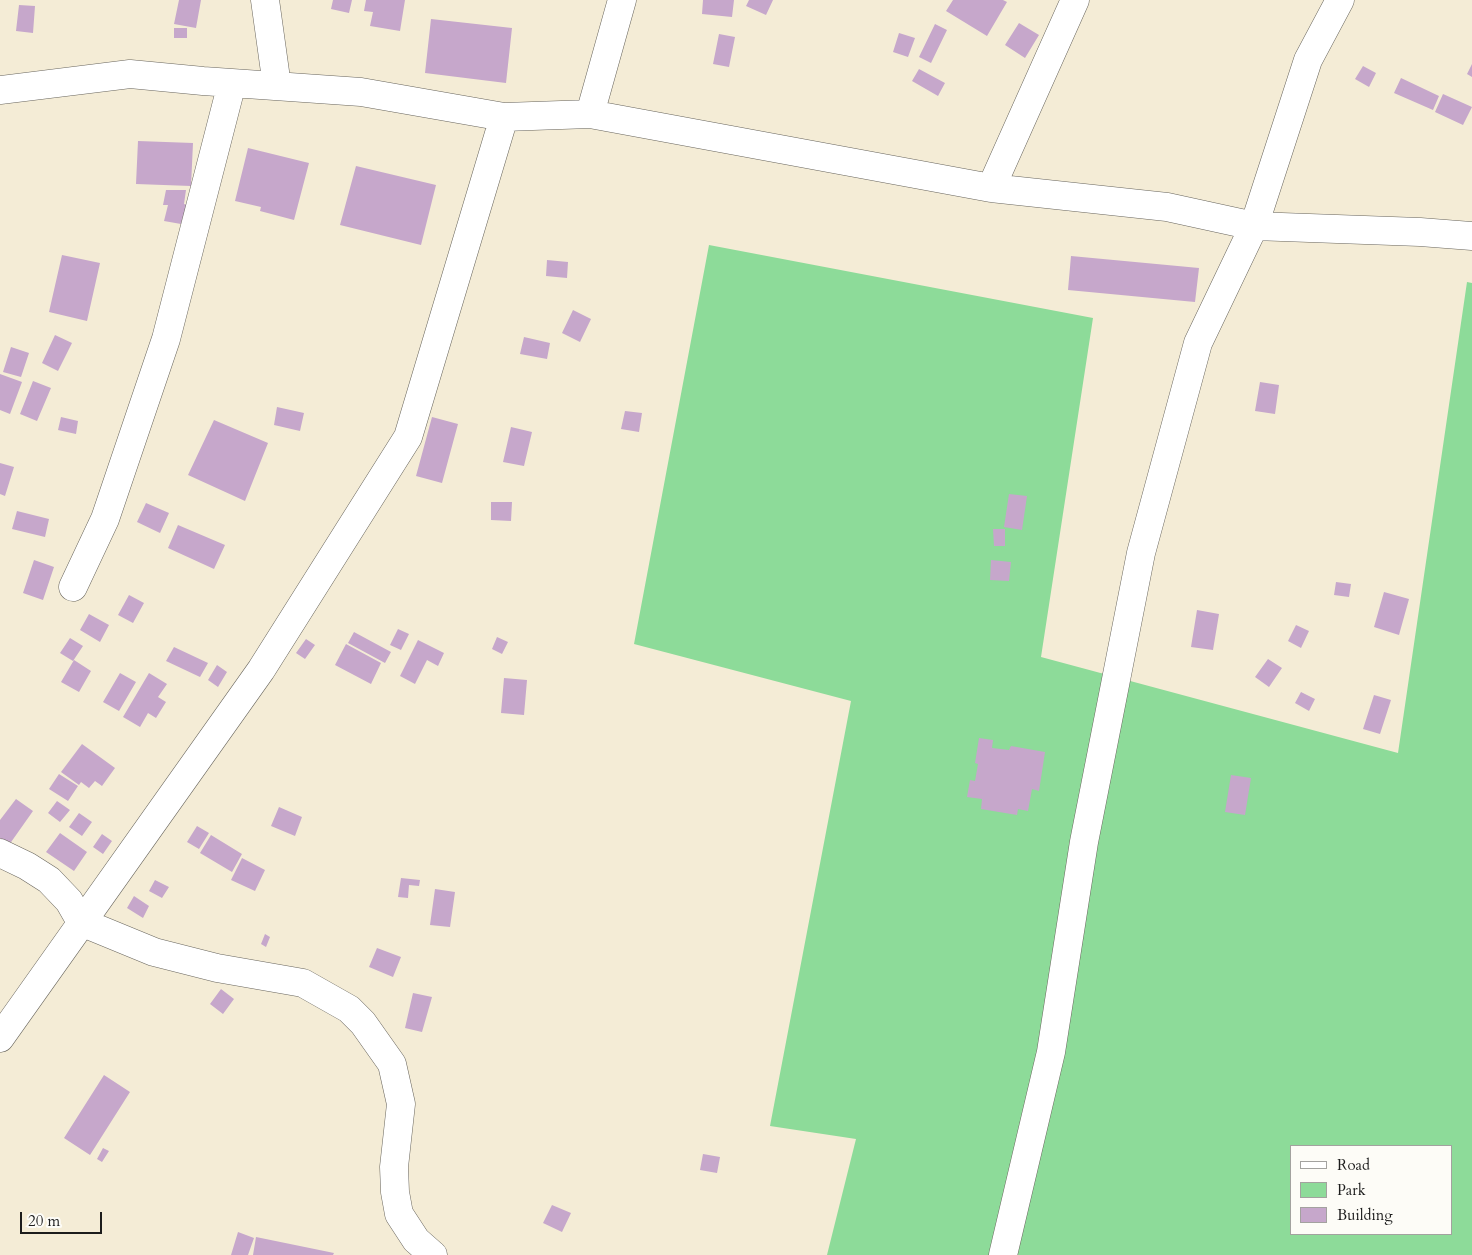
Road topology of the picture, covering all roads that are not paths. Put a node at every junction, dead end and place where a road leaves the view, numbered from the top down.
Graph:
1 (265, 0) edge
2 (622, 0) edge
3 (1075, 0) edge
4 (1340, 0) edge
5 (232, 83) junction
6 (277, 86) junction
7 (0, 90) edge
8 (590, 114) junction
9 (504, 117) junction
10 (991, 188) junction
11 (1254, 226) junction
12 (1472, 236) edge
13 (73, 587) dead end
14 (0, 853) edge
15 (82, 922) junction
16 (0, 1038) edge
17 (433, 1255) edge
18 (1002, 1255) edge

1 - 6 street
2 - 8 street
3 - 10 street
4 - 11 street
5 - 6 street
5 - 7 street
5 - 13 street
6 - 9 street
8 - 9 street
8 - 10 street
9 - 15 street
10 - 11 street
11 - 12 street
11 - 18 street
14 - 15 street
15 - 16 street
15 - 17 street

